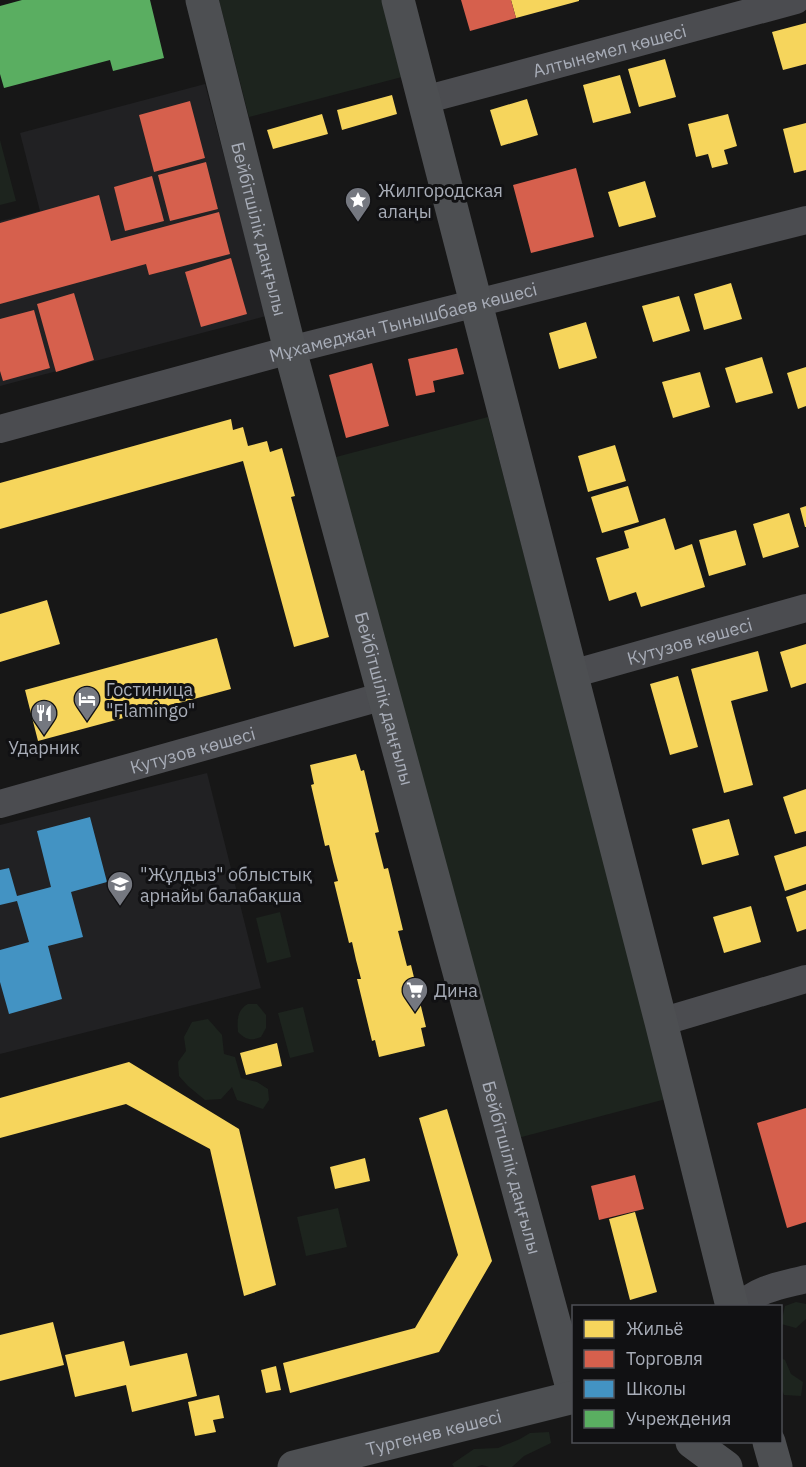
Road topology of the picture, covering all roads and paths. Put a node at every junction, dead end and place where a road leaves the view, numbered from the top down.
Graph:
1 (202, 0) edge
2 (398, 0) edge
3 (796, 0) edge
4 (424, 100) junction
5 (806, 220) edge
6 (476, 303) junction
7 (291, 350) junction
8 (0, 429) edge
9 (806, 608) edge
10 (572, 674) junction
11 (384, 696) junction
12 (0, 804) edge
13 (806, 979) edge
14 (661, 1022) junction
15 (806, 1279) edge
16 (732, 1305) edge
17 (742, 1305) edge
18 (572, 1392) edge
19 (572, 1396) edge
20 (693, 1443) edge
21 (769, 1443) edge
22 (294, 1467) edge
23 (726, 1467) edge
24 (776, 1467) edge

1 - 7 main road, Бейбітшілік даңғылы
2 - 4 main road
3 - 4 street, Алтынемел көшесі
4 - 6 main road
5 - 6 street, Мұхамеджан Тынышбаев көшесі
6 - 7 street, Мұхамеджан Тынышбаев көшесі
6 - 10 main road
7 - 8 street, Мұхамеджан Тынышбаев көшесі
7 - 11 main road, Бейбітшілік даңғылы
9 - 10 street, Кутузов көшесі
10 - 14 main road
11 - 12 street, Кутузов көшесі
11 - 18 main road, Бейбітшілік даңғылы
13 - 14 street
14 - 16 main road
15 - 17 street
19 - 22 main road, Тургенев көшесі
20 - 23 main road
21 - 24 main road

